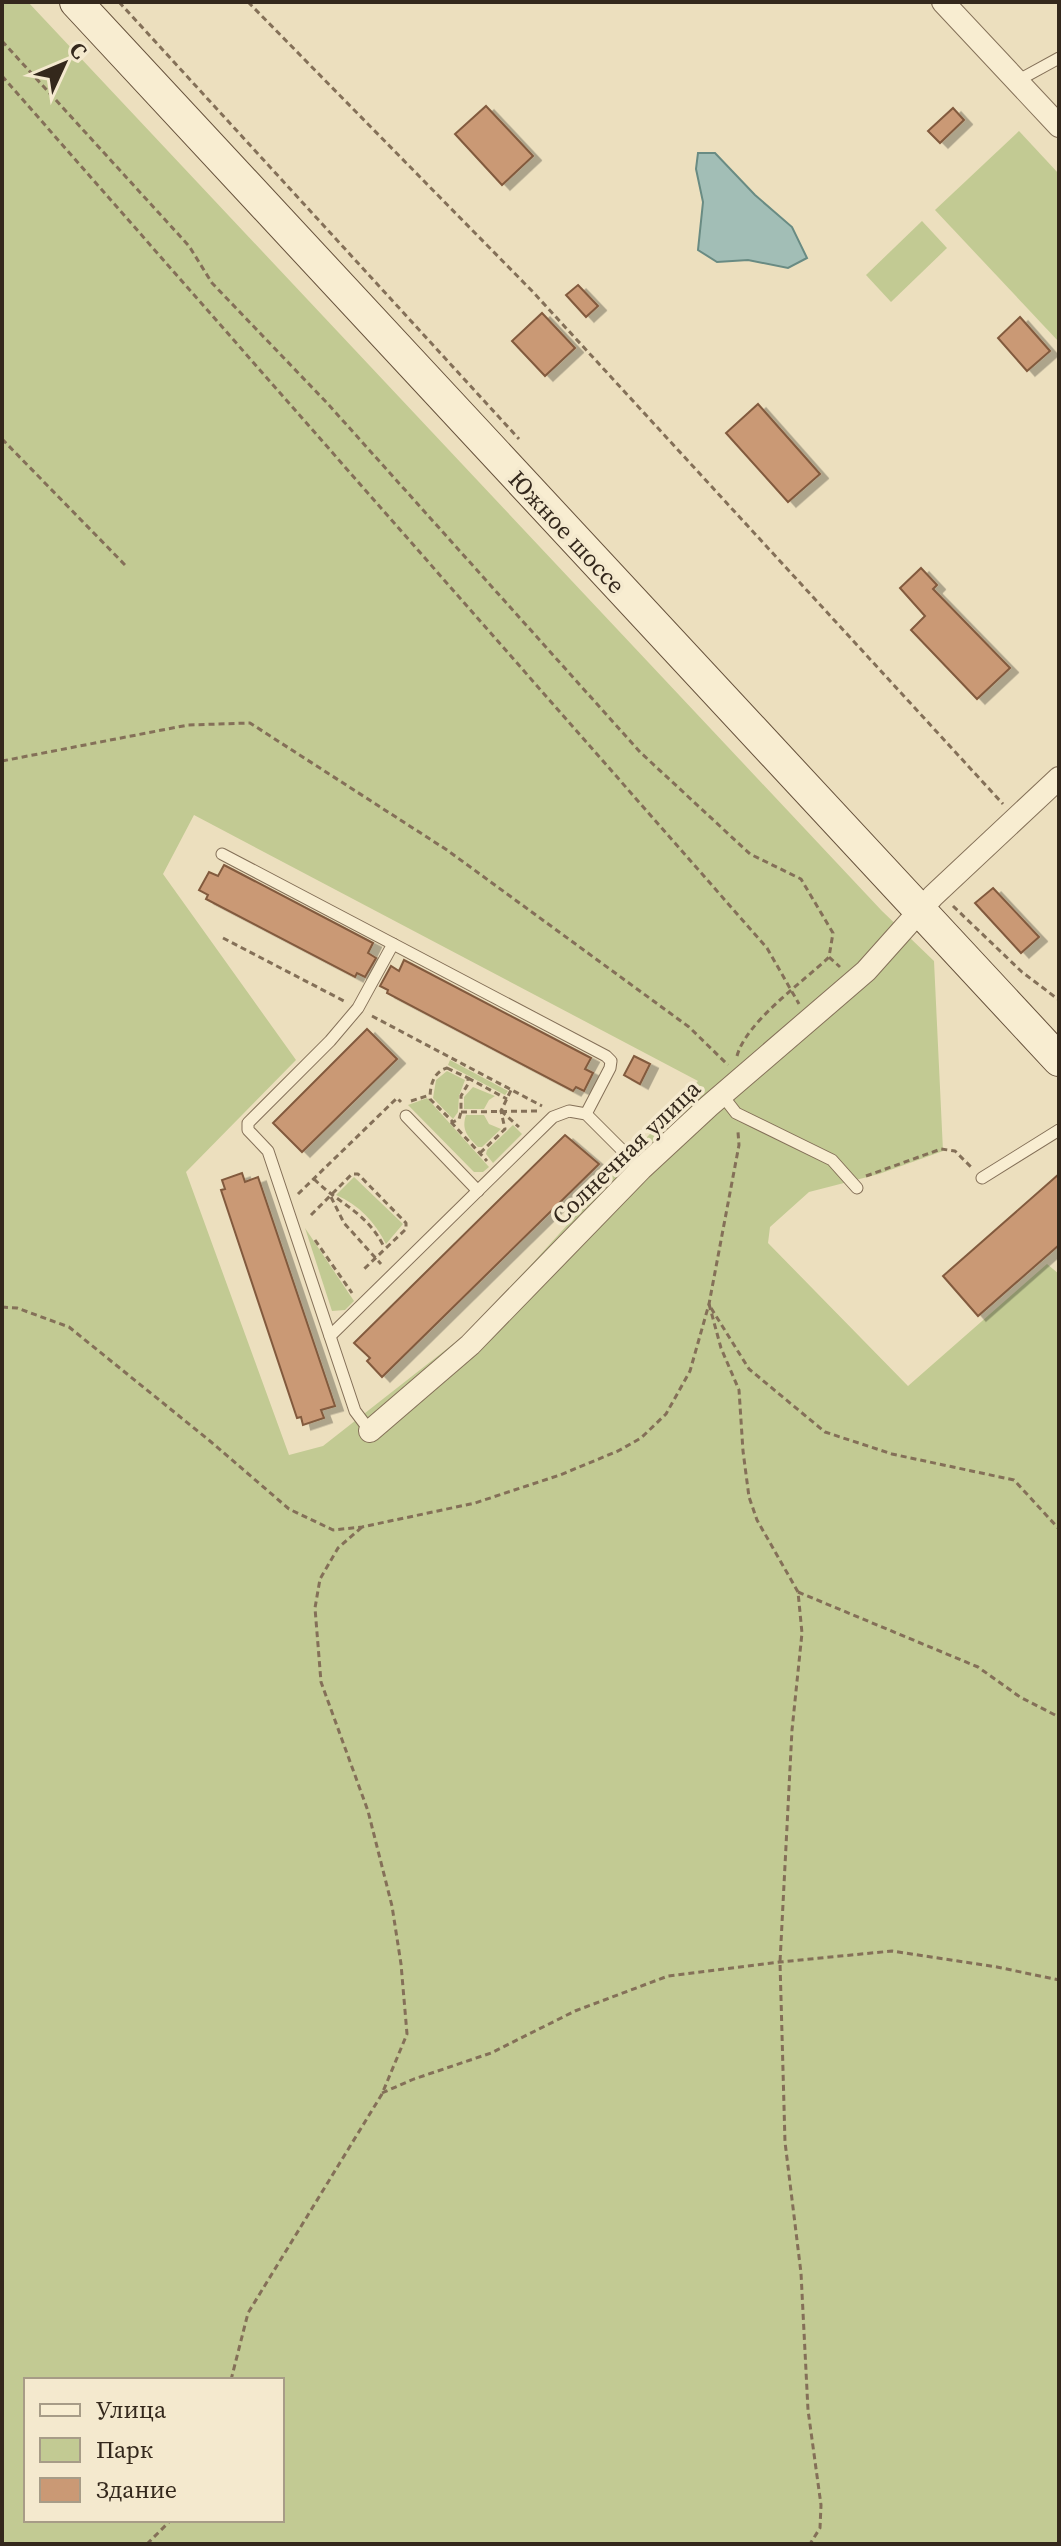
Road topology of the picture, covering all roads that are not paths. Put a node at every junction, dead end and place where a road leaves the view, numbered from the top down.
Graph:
1 (76, 2) edge
2 (943, 2) edge
3 (1059, 58) edge
4 (1017, 81) junction
5 (1059, 126) edge
6 (1059, 778) edge
7 (222, 854) dead end
8 (926, 903) junction
9 (393, 944) junction
10 (1058, 1059) edge
11 (722, 1095) junction
12 (586, 1114) junction
13 (406, 1116) dead end
14 (1059, 1130) edge
15 (641, 1169) junction
16 (982, 1178) road end
17 (857, 1188) dead end
18 (478, 1191) junction
19 (330, 1336) junction
20 (370, 1431) joint

1 - 8 street, Южное шоссе
2 - 4 street
3 - 4 lane
4 - 5 street
6 - 8 street, Солнечная улица
7 - 9 lane
8 - 10 street, Южное шоссе
8 - 11 street, Солнечная улица
9 - 12 lane
9 - 19 lane
11 - 15 street, Солнечная улица
11 - 17 lane
12 - 15 lane
12 - 18 lane
13 - 18 lane
14 - 16 lane
15 - 20 street, Солнечная улица
18 - 19 lane
19 - 20 lane

